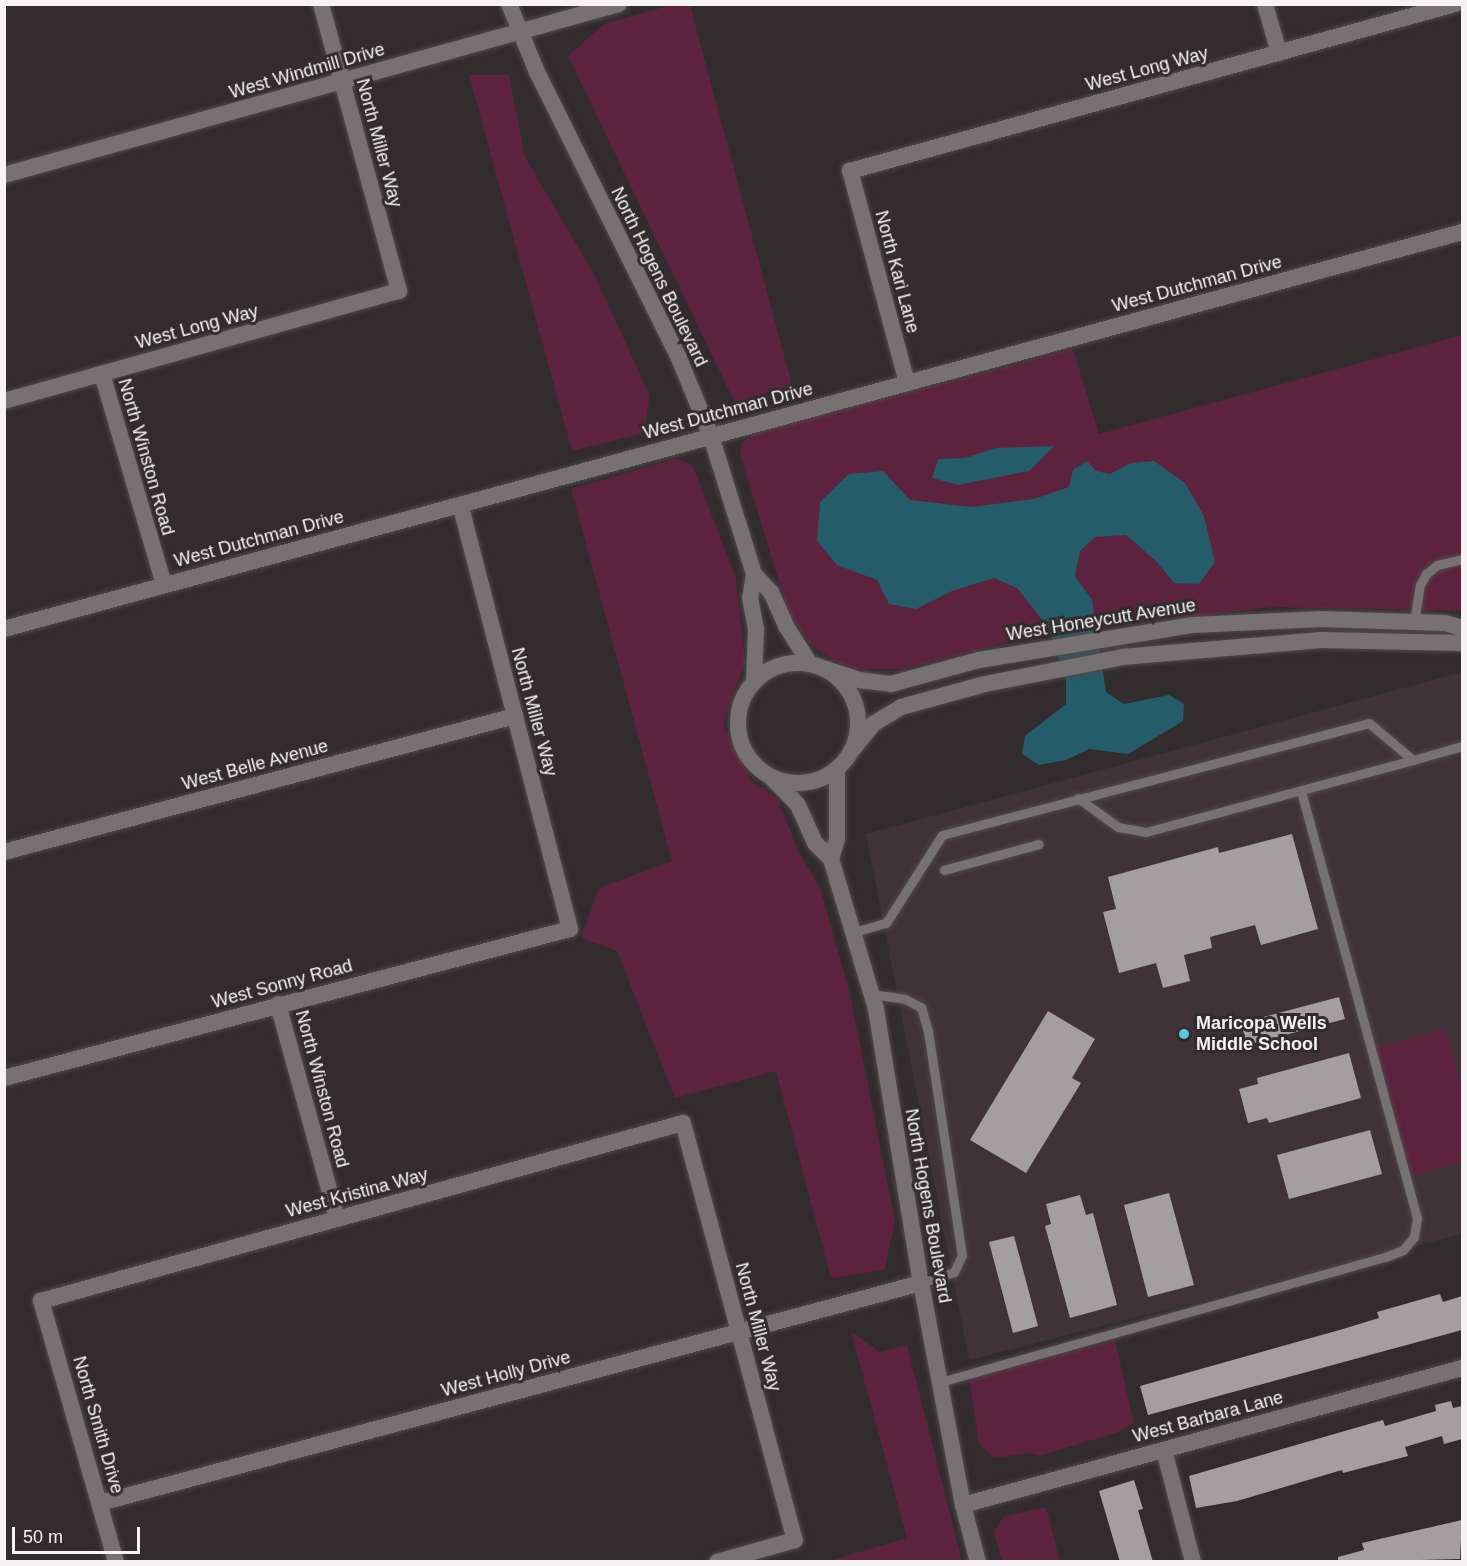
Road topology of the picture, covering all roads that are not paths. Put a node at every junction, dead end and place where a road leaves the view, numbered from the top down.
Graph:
1 (321, 4) edge
2 (509, 4) edge
3 (619, 4) edge
4 (1265, 4) edge
5 (1455, 4) edge
6 (520, 32) junction
7 (1279, 52) junction
8 (342, 82) junction
9 (850, 171) joint
10 (4, 175) edge
11 (1462, 232) edge
12 (399, 291) joint
13 (102, 374) junction
14 (907, 383) junction
15 (4, 401) edge
16 (711, 436) junction
17 (460, 505) junction
18 (1462, 559) edge
19 (754, 574) junction
20 (164, 585) junction
21 (1414, 622) junction
22 (1462, 628) edge
23 (4, 629) edge
24 (1462, 643) edge
25 (816, 666) junction
26 (754, 681) junction
27 (515, 716) junction
28 (1462, 746) edge
29 (853, 749) junction
30 (1413, 760) junction
31 (837, 769) junction
32 (772, 778) junction
33 (1301, 790) junction
34 (1078, 798) junction
35 (1039, 844) dead end
36 (4, 852) edge
37 (831, 859) junction
38 (944, 870) dead end
39 (570, 929) joint
40 (854, 932) junction
41 (871, 994) junction
42 (278, 1004) junction
43 (4, 1078) edge
44 (683, 1124) joint
45 (337, 1218) junction
46 (921, 1283) junction
47 (41, 1301) joint
48 (739, 1332) junction
49 (1462, 1368) edge
50 (940, 1382) junction
51 (1164, 1450) junction
52 (100, 1503) junction
53 (963, 1505) junction
54 (116, 1562) edge
55 (717, 1562) edge
56 (978, 1562) edge
57 (1193, 1562) edge

1 - 8 street, North Miller Way
2 - 6 street, North Hogens Boulevard
3 - 6 street, West Windmill Drive
4 - 7 street
5 - 7 street, West Long Way
6 - 8 street, West Windmill Drive
6 - 16 street, North Hogens Boulevard
7 - 9 street, West Long Way
8 - 10 street, West Windmill Drive
8 - 12 street, North Miller Way
9 - 14 street, North Kari Lane
11 - 14 street, West Dutchman Drive
12 - 13 street, West Long Way
13 - 15 street, West Long Way
13 - 20 street, North Winston Road
14 - 16 street, West Dutchman Drive
16 - 17 street, West Dutchman Drive
16 - 19 street, North Hogens Boulevard
17 - 20 street, West Dutchman Drive
17 - 27 street, North Miller Way
18 - 21 lane
19 - 25 street, North Hogens Boulevard
19 - 26 street, North Hogens Boulevard
20 - 23 street, West Dutchman Drive
21 - 22 street, West Honeycutt Avenue
21 - 25 street, West Honeycutt Avenue
24 - 29 street
25 - 26 street
25 - 29 street
26 - 32 street
27 - 36 street, West Belle Avenue
27 - 39 street, North Miller Way
28 - 30 lane
29 - 31 street
30 - 33 lane
30 - 34 lane
31 - 32 street
31 - 37 street, North Hogens Boulevard
32 - 37 street, North Hogens Boulevard
33 - 34 lane
33 - 50 lane
34 - 40 lane
35 - 38 lane
37 - 40 street, North Hogens Boulevard
39 - 42 street, West Sonny Road
40 - 41 street, North Hogens Boulevard
41 - 46 street, North Hogens Boulevard
41 - 46 lane
42 - 43 street, West Sonny Road
42 - 45 street, North Winston Road
44 - 45 street, West Kristina Way
44 - 48 street, North Miller Way
45 - 47 street, West Kristina Way
46 - 48 street, West Holly Drive
46 - 50 street, North Hogens Boulevard
47 - 52 street, North Smith Drive
48 - 52 street, West Holly Drive
48 - 55 street, North Miller Way
49 - 51 street, West Barbara Lane
50 - 53 street, North Hogens Boulevard
51 - 53 street, West Barbara Lane
51 - 57 street
52 - 54 street, North Smith Drive
53 - 56 street, North Hogens Boulevard

